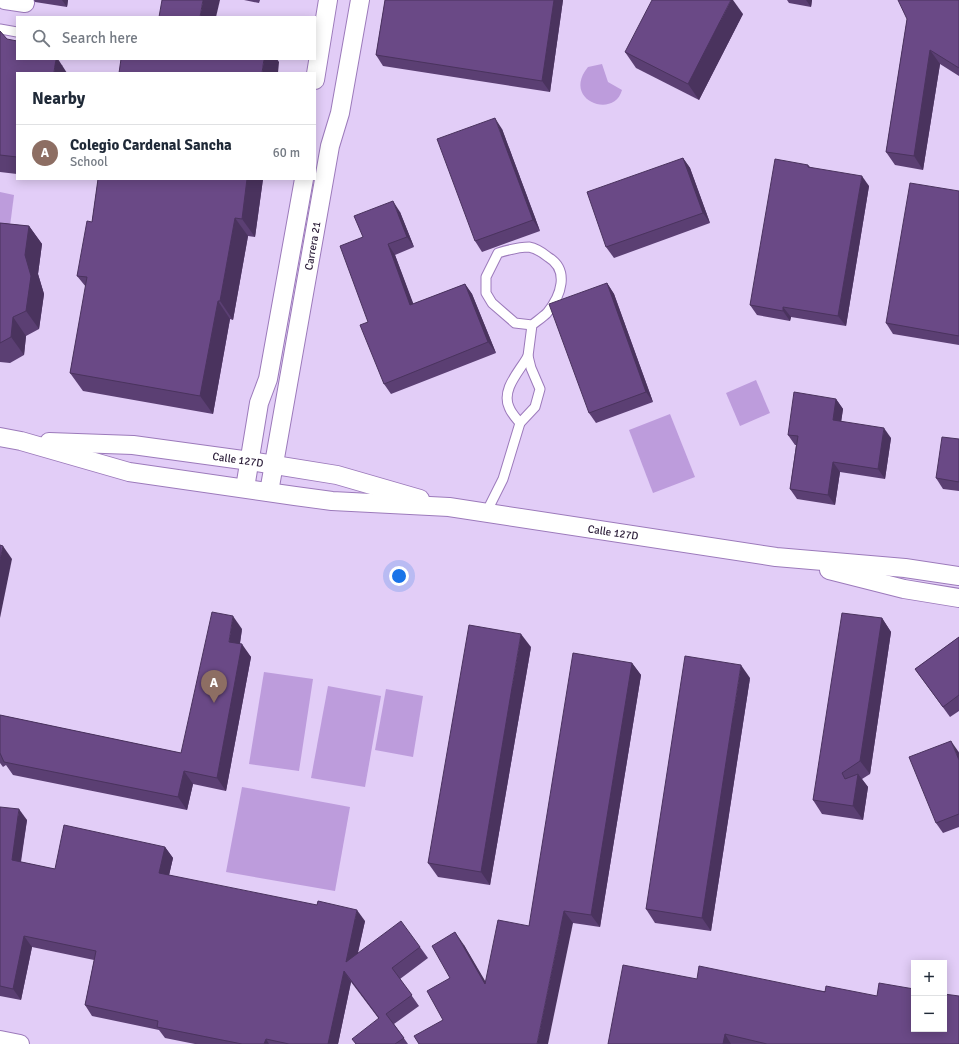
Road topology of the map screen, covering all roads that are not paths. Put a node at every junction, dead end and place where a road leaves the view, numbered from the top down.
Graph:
1 (5, 0) edge
2 (328, 0) edge
3 (360, 0) edge
4 (25, 3) dead end
5 (0, 29) edge
6 (16, 32) edge
7 (316, 74) edge
8 (304, 180) edge
9 (532, 324) junction
10 (528, 356) junction
11 (520, 423) junction
12 (0, 437) edge
13 (21, 441) junction
14 (250, 461) junction
15 (274, 465) junction
16 (245, 488) junction
17 (269, 492) junction
18 (449, 507) junction
19 (486, 513) junction
20 (776, 557) junction
21 (959, 576) edge
22 (959, 598) edge
23 (0, 1040) edge
24 (20, 1044) edge

1 - 4 street
2 - 7 street
3 - 15 street, Carrera 21
5 - 6 lane
8 - 14 street, Carrera 21
9 - 9 lane
9 - 10 lane
10 - 11 lane
10 - 11 lane
11 - 19 lane
12 - 13 street, Calle 127D
13 - 14 street, Calle 127D
13 - 16 street, Calle 127D
14 - 15 street, Calle 127D
14 - 16 street, Carrera 21
15 - 17 street, Carrera 21
15 - 18 street, Calle 127D
16 - 17 street, Calle 127D
17 - 18 street, Calle 127D
18 - 19 street, Calle 127D
19 - 20 street, Calle 127D
20 - 21 street, Calle 127D
20 - 22 street, Calle 127D
23 - 24 street

